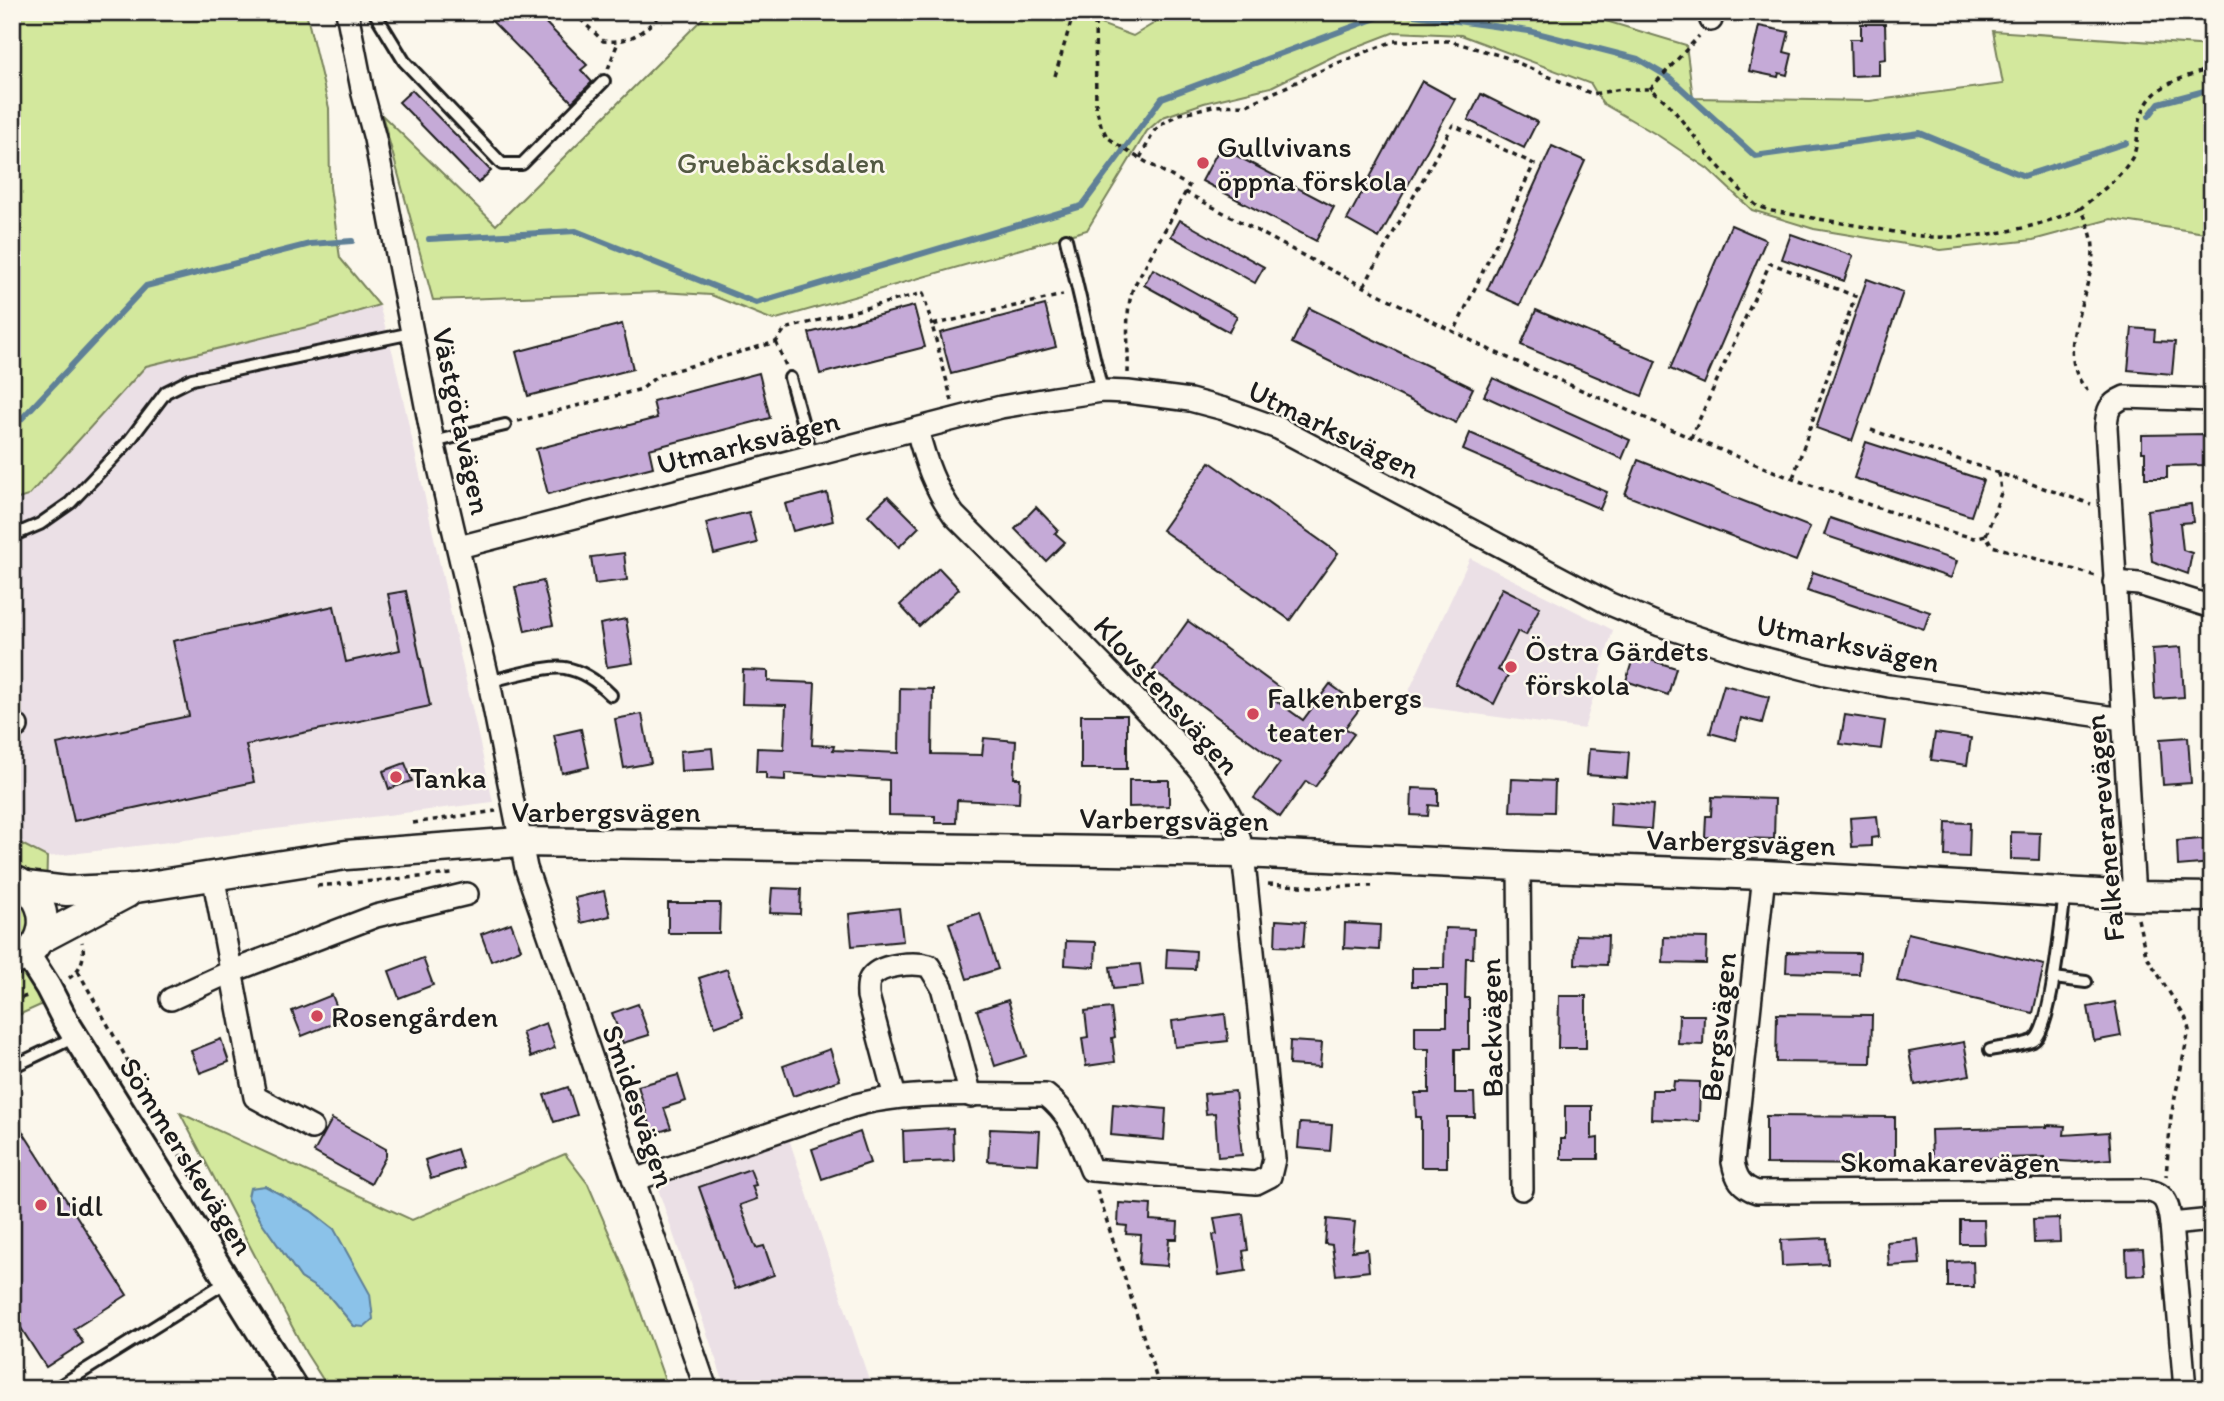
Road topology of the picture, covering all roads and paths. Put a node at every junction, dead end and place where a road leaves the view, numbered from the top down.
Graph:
1 (347, 12) edge
2 (573, 12) edge
3 (919, 12) edge
4 (962, 12) edge
5 (1079, 12) edge
6 (661, 13) edge
7 (1093, 14) edge
8 (376, 15) dead end
9 (1711, 16) edge
10 (618, 42) junction
11 (2212, 68) edge
12 (1055, 76) dead end
13 (604, 80) joint
14 (1650, 89) junction
15 (1140, 158) junction
16 (1185, 192) junction
17 (2081, 208) junction
18 (1066, 239) dead end
19 (1364, 286) junction
20 (1079, 292) junction
21 (932, 326) junction
22 (1454, 332) junction
23 (412, 333) junction
24 (776, 342) junction
25 (790, 378) joint
26 (1102, 391) junction
27 (2088, 391) dead end
28 (1128, 392) junction
29 (2212, 400) edge
30 (957, 418) junction
31 (505, 425) joint
32 (918, 429) junction
33 (1871, 430) dead end
34 (1691, 438) junction
35 (433, 442) junction
36 (812, 457) junction
37 (1999, 473) junction
38 (1793, 479) junction
39 (2111, 511) junction
40 (1986, 535) junction
41 (12, 536) edge
42 (459, 547) junction
43 (2114, 582) junction
44 (2212, 607) edge
45 (489, 682) junction
46 (611, 695) dead end
47 (12, 704) edge
48 (2123, 719) junction
49 (14, 728) edge
50 (520, 842) junction
51 (1243, 853) junction
52 (1519, 866) junction
53 (460, 874) dead end
54 (213, 875) junction
55 (1764, 875) junction
56 (1246, 882) junction
57 (19, 883) edge
58 (1376, 885) dead end
59 (312, 887) dead end
60 (136, 888) junction
61 (2066, 891) junction
62 (467, 894) dead end
63 (2134, 896) junction
64 (2212, 897) edge
65 (90, 940) dead end
66 (84, 948) dead end
67 (27, 952) edge
68 (78, 971) dead end
69 (230, 972) junction
70 (2053, 978) junction
71 (2085, 982) dead end
72 (171, 999) dead end
73 (75, 1037) junction
74 (1990, 1050) dead end
75 (12, 1066) edge
76 (971, 1096) junction
77 (895, 1097) junction
78 (312, 1128) dead end
79 (1091, 1170) junction
80 (634, 1180) junction
81 (196, 1183) dead end
82 (1741, 1183) joint
83 (1522, 1189) dead end
84 (2160, 1194) junction
85 (2212, 1220) edge
86 (2171, 1224) junction
87 (228, 1281) junction
88 (55, 1389) edge
89 (295, 1389) edge
90 (706, 1389) edge
91 (1160, 1389) edge
92 (2185, 1389) edge

1 - 23 street, Västgötavägen
2 - 10 path
3 - 4 path
5 - 12 path
6 - 10 path
7 - 15 path
8 - 13 lane
9 - 14 path
10 - 13 path
11 - 17 path
14 - 15 path
14 - 17 path
15 - 16 path
16 - 19 path
16 - 28 path
17 - 27 path
18 - 20 lane
19 - 22 path
19 - 22 path
20 - 21 path
20 - 26 lane
21 - 24 path
21 - 30 path
22 - 34 path
23 - 35 street, Västgötavägen
23 - 41 lane
24 - 25 path
24 - 31 path
25 - 36 lane
26 - 28 street, Utmarksvägen
26 - 30 street, Utmarksvägen
28 - 48 street, Utmarksvägen
29 - 39 street, Falkenerarevägen
30 - 32 street, Utmarksvägen
31 - 35 lane
32 - 36 street, Utmarksvägen
32 - 51 street, Klovstensvägen
33 - 37 path
34 - 38 path
34 - 38 path
35 - 42 street, Västgötavägen
36 - 42 street, Utmarksvägen
37 - 39 path
37 - 40 path
38 - 40 path
39 - 43 street, Falkenerarevägen
40 - 43 path
42 - 45 street, Västgötavägen
43 - 44 street
43 - 48 street, Falkenerarevägen
45 - 46 lane
45 - 50 street, Västgötavägen
47 - 49 lane
48 - 63 street, Falkenerarevägen
50 - 51 main road, Varbergsvägen
50 - 54 main road, Varbergsvägen
50 - 80 street, Smidesvägen
51 - 52 main road, Varbergsvägen
51 - 56 street, Klovstensvägen
52 - 55 main road, Varbergsvägen
52 - 83 street, Backvägen
53 - 59 path
54 - 60 main road, Varbergsvägen
54 - 69 street
55 - 61 main road, Varbergsvägen
55 - 82 street, Bergsvägen
56 - 58 path
56 - 79 street, Klovstensvägen
57 - 60 main road, Varbergsvägen
57 - 67 main road
60 - 67 main road, Varbergsvägen
61 - 63 main road, Varbergsvägen
61 - 70 lane
62 - 69 street
63 - 64 main road, Varbergsvägen
63 - 84 path, Falkenerarevägen
65 - 66 path
67 - 73 street, Sömmerskevägen
68 - 81 path
69 - 72 street
69 - 78 street
70 - 71 lane
70 - 74 lane
73 - 75 lane
73 - 87 street, Sömmerskevägen
76 - 77 street
76 - 77 street
76 - 79 street
77 - 80 street
79 - 91 path
80 - 90 street, Smidesvägen
82 - 84 street, Skomakarevägen
84 - 86 street
85 - 86 street
86 - 92 street
87 - 88 lane
87 - 89 street, Sömmerskevägen

